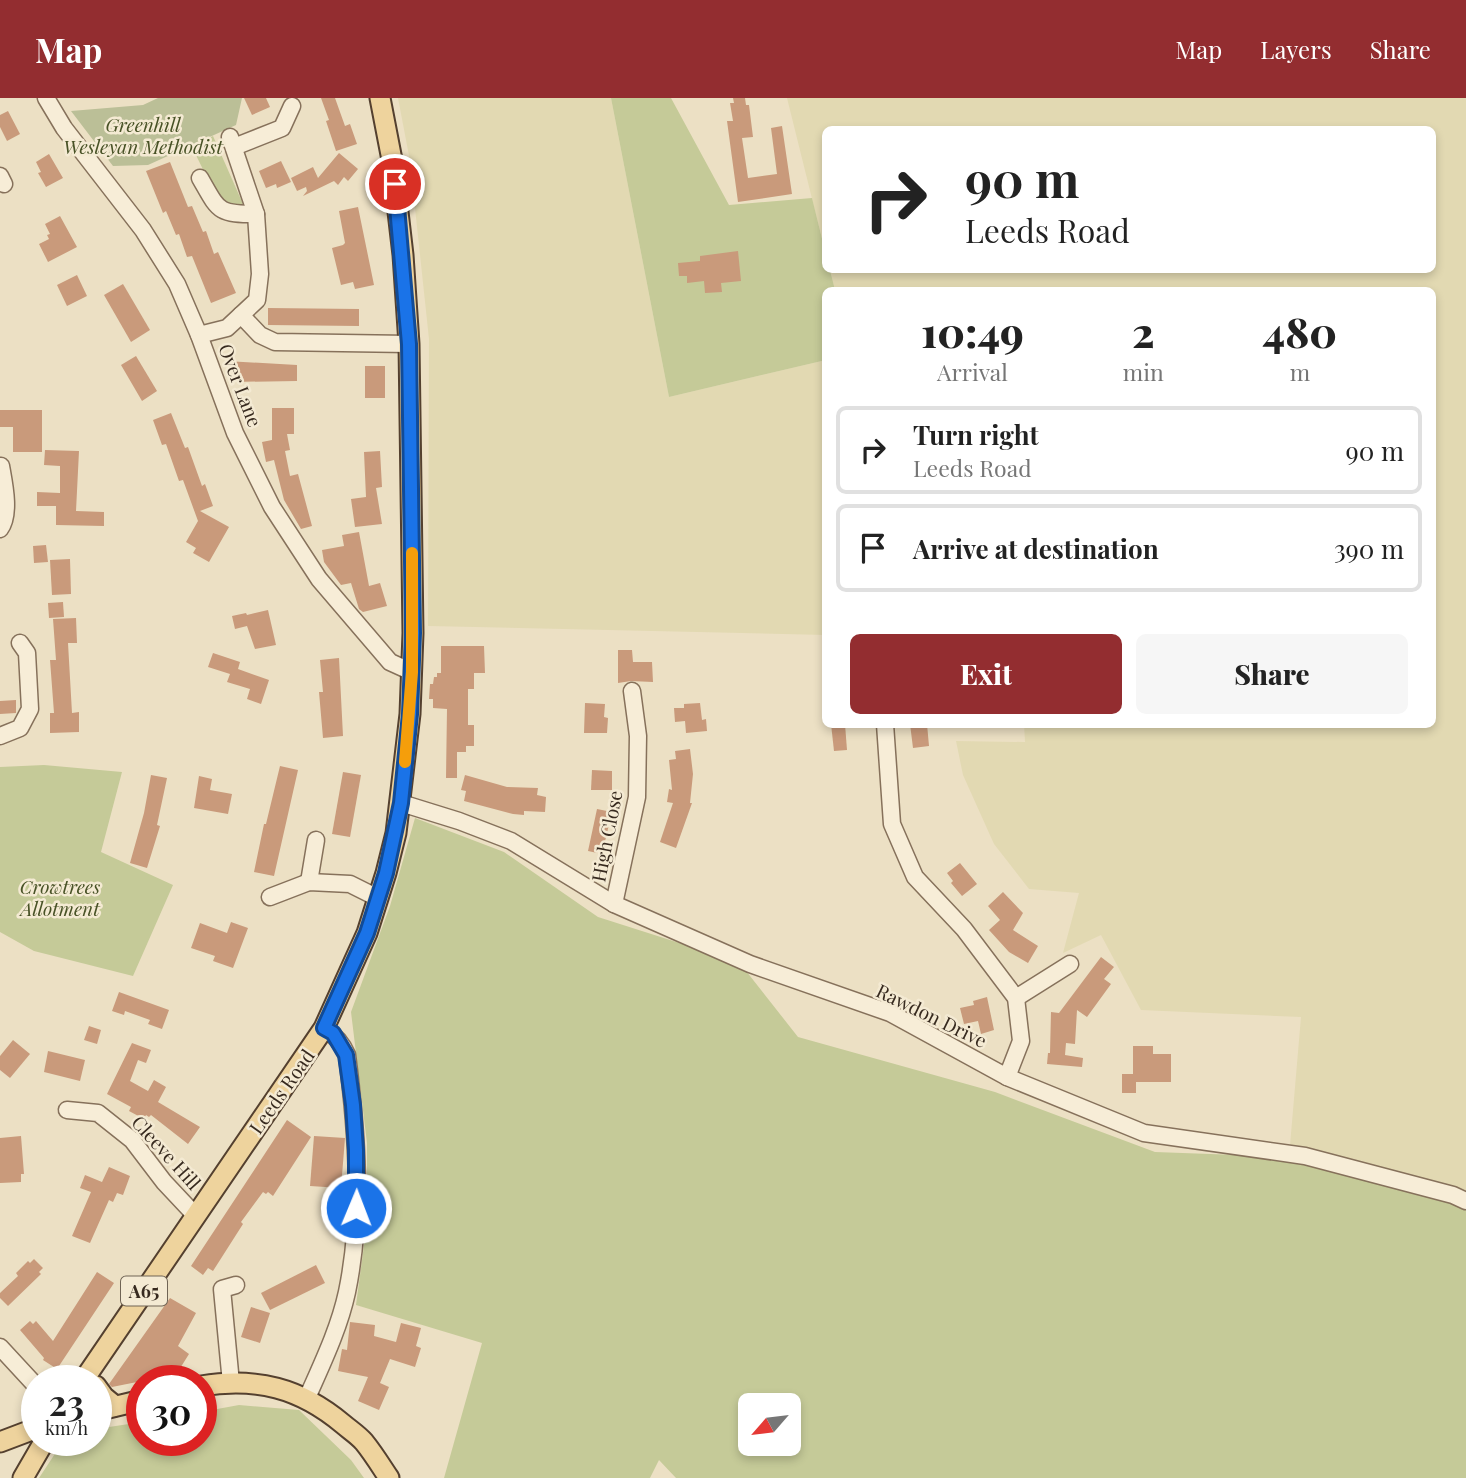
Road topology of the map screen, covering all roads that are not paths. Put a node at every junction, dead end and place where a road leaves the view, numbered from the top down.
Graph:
1 (46, 98) edge
2 (380, 98) edge
3 (292, 106) dead end
4 (200, 178) dead end
5 (256, 214) junction
6 (241, 315) junction
7 (199, 335) junction
8 (409, 344) junction
9 (1, 466) edge
10 (0, 529) edge
11 (20, 643) dead end
12 (412, 672) junction
13 (632, 691) dead end
14 (885, 728) edge
15 (0, 736) edge
16 (401, 803) junction
17 (316, 840) dead end
18 (309, 882) junction
19 (270, 897) dead end
20 (378, 898) junction
21 (614, 904) junction
22 (1070, 964) dead end
23 (1016, 999) junction
24 (324, 1028) junction
25 (1007, 1077) junction
26 (67, 1110) dead end
27 (1466, 1201) edge
28 (195, 1215) junction
29 (236, 1285) dead end
30 (0, 1347) edge
31 (100, 1365) edge
32 (21, 1370) edge
33 (231, 1383) junction
34 (217, 1385) edge
35 (307, 1398) junction
36 (21, 1434) edge
37 (0, 1442) edge
38 (36, 1456) edge
39 (23, 1478) edge
40 (389, 1478) edge

1 - 7 street, Over Lane
2 - 8 main road, Leeds Road / A65
3 - 5 street
4 - 5 street
5 - 6 street
6 - 7 street
6 - 8 street
7 - 12 street, Over Lane
8 - 12 main road, Leeds Road / A65
9 - 10 street
11 - 15 street
12 - 16 main road, Leeds Road / A65
13 - 21 street, High Close
14 - 23 street
16 - 20 main road, Leeds Road / A65
16 - 21 street, Rawdon Drive
17 - 18 street
18 - 19 street
18 - 20 street
20 - 24 main road, Leeds Road / A65
21 - 25 street, Rawdon Drive
22 - 23 street
23 - 25 street
24 - 28 main road, Leeds Road / A65
24 - 35 street
25 - 27 street, Rawdon Drive
26 - 28 street, Cleeve Hill
28 - 31 main road, Leeds Road / A65
29 - 33 street
30 - 32 street
33 - 34 main road
33 - 35 main road
35 - 40 main road
36 - 37 main road
38 - 39 main road

